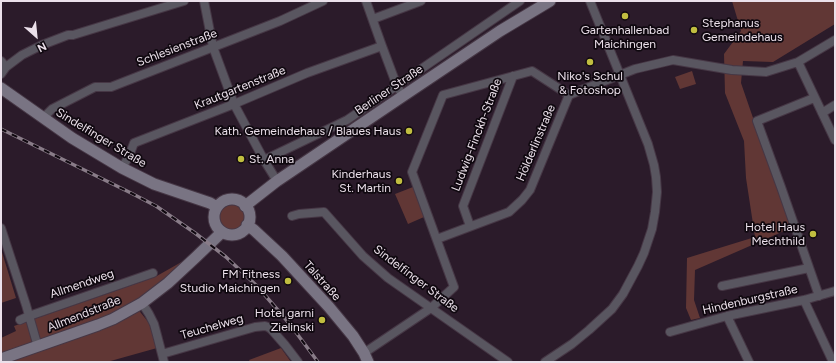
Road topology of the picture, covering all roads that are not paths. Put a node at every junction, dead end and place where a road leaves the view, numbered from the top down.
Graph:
1 (184, 1) edge
2 (204, 1) edge
3 (322, 1) edge
4 (366, 1) edge
5 (421, 1) edge
6 (520, 1) edge
7 (550, 1) edge
8 (590, 1) edge
9 (511, 4) edge
10 (373, 19) junction
11 (835, 40) edge
12 (382, 46) junction
13 (213, 47) junction
14 (798, 62) junction
15 (4, 64) edge
16 (1, 74) edge
17 (620, 75) junction
18 (513, 76) junction
19 (397, 86) junction
20 (1, 88) edge
21 (569, 95) junction
22 (403, 96) junction
23 (814, 98) junction
24 (234, 104) junction
25 (835, 105) edge
26 (822, 113) junction
27 (43, 118) junction
28 (835, 140) edge
29 (264, 160) junction
30 (122, 168) junction
31 (278, 181) junction
32 (245, 206) junction
33 (217, 207) junction
34 (292, 216) dead end
35 (247, 225) junction
36 (470, 226) junction
37 (1, 228) edge
38 (222, 232) junction
39 (437, 239) junction
40 (810, 268) junction
41 (153, 273) dead end
42 (722, 286) dead end
43 (835, 291) edge
44 (819, 296) junction
45 (804, 300) junction
46 (142, 303) junction
47 (431, 308) junction
48 (29, 316) junction
49 (727, 316) junction
50 (20, 320) dead end
51 (670, 332) dead end
52 (38, 347) junction
53 (163, 358) edge
54 (366, 358) edge
55 (1, 359) edge
56 (298, 362) edge
57 (508, 362) edge
58 (545, 362) edge
59 (749, 362) edge
60 (833, 362) edge

1 - 15 street
2 - 13 street
3 - 13 street, Schlesienstraße
4 - 10 street
5 - 10 street
6 - 9 street
7 - 22 main road, Berliner Straße
8 - 17 street
9 - 19 street
10 - 12 street
11 - 14 street
12 - 19 street
12 - 24 street, Krautgartenstraße
13 - 24 street
13 - 27 street, Schlesienstraße
14 - 17 street
14 - 23 street
15 - 16 street
17 - 21 street
17 - 58 street
18 - 21 street
18 - 36 street, Ludwig-Finckh-Straße
18 - 39 street
19 - 22 street
19 - 29 street
20 - 27 main road, Sindelfinger Straße
21 - 36 street, Hölderlinstraße
22 - 31 main road, Berliner Straße
23 - 26 street
23 - 40 street
24 - 29 street
24 - 30 street, Krautgartenstraße
25 - 26 street
26 - 28 street
27 - 30 main road, Sindelfinger Straße
29 - 31 street
30 - 33 main road, Sindelfinger Straße
31 - 32 main road, Berliner Straße
32 - 33 main road
32 - 35 main road
33 - 38 main road
34 - 47 street, Sindelfinger Straße
35 - 38 main road
35 - 54 main road, Talstraße
36 - 39 street, Hölderlinstraße
37 - 48 street
38 - 46 main road, Allmendstraße
39 - 47 street
40 - 42 street
40 - 44 street
41 - 48 street, Allmendweg
43 - 44 street, Hindenburgstraße
44 - 45 street, Hindenburgstraße
45 - 49 street, Hindenburgstraße
45 - 60 street
46 - 52 main road, Allmendstraße
46 - 53 street
47 - 54 street
47 - 57 street, Sindelfinger Straße
48 - 50 street, Allmendweg
48 - 52 street
49 - 51 street, Hindenburgstraße
49 - 59 street
52 - 55 main road, Allmendstraße
53 - 56 street, Teuchelweg

